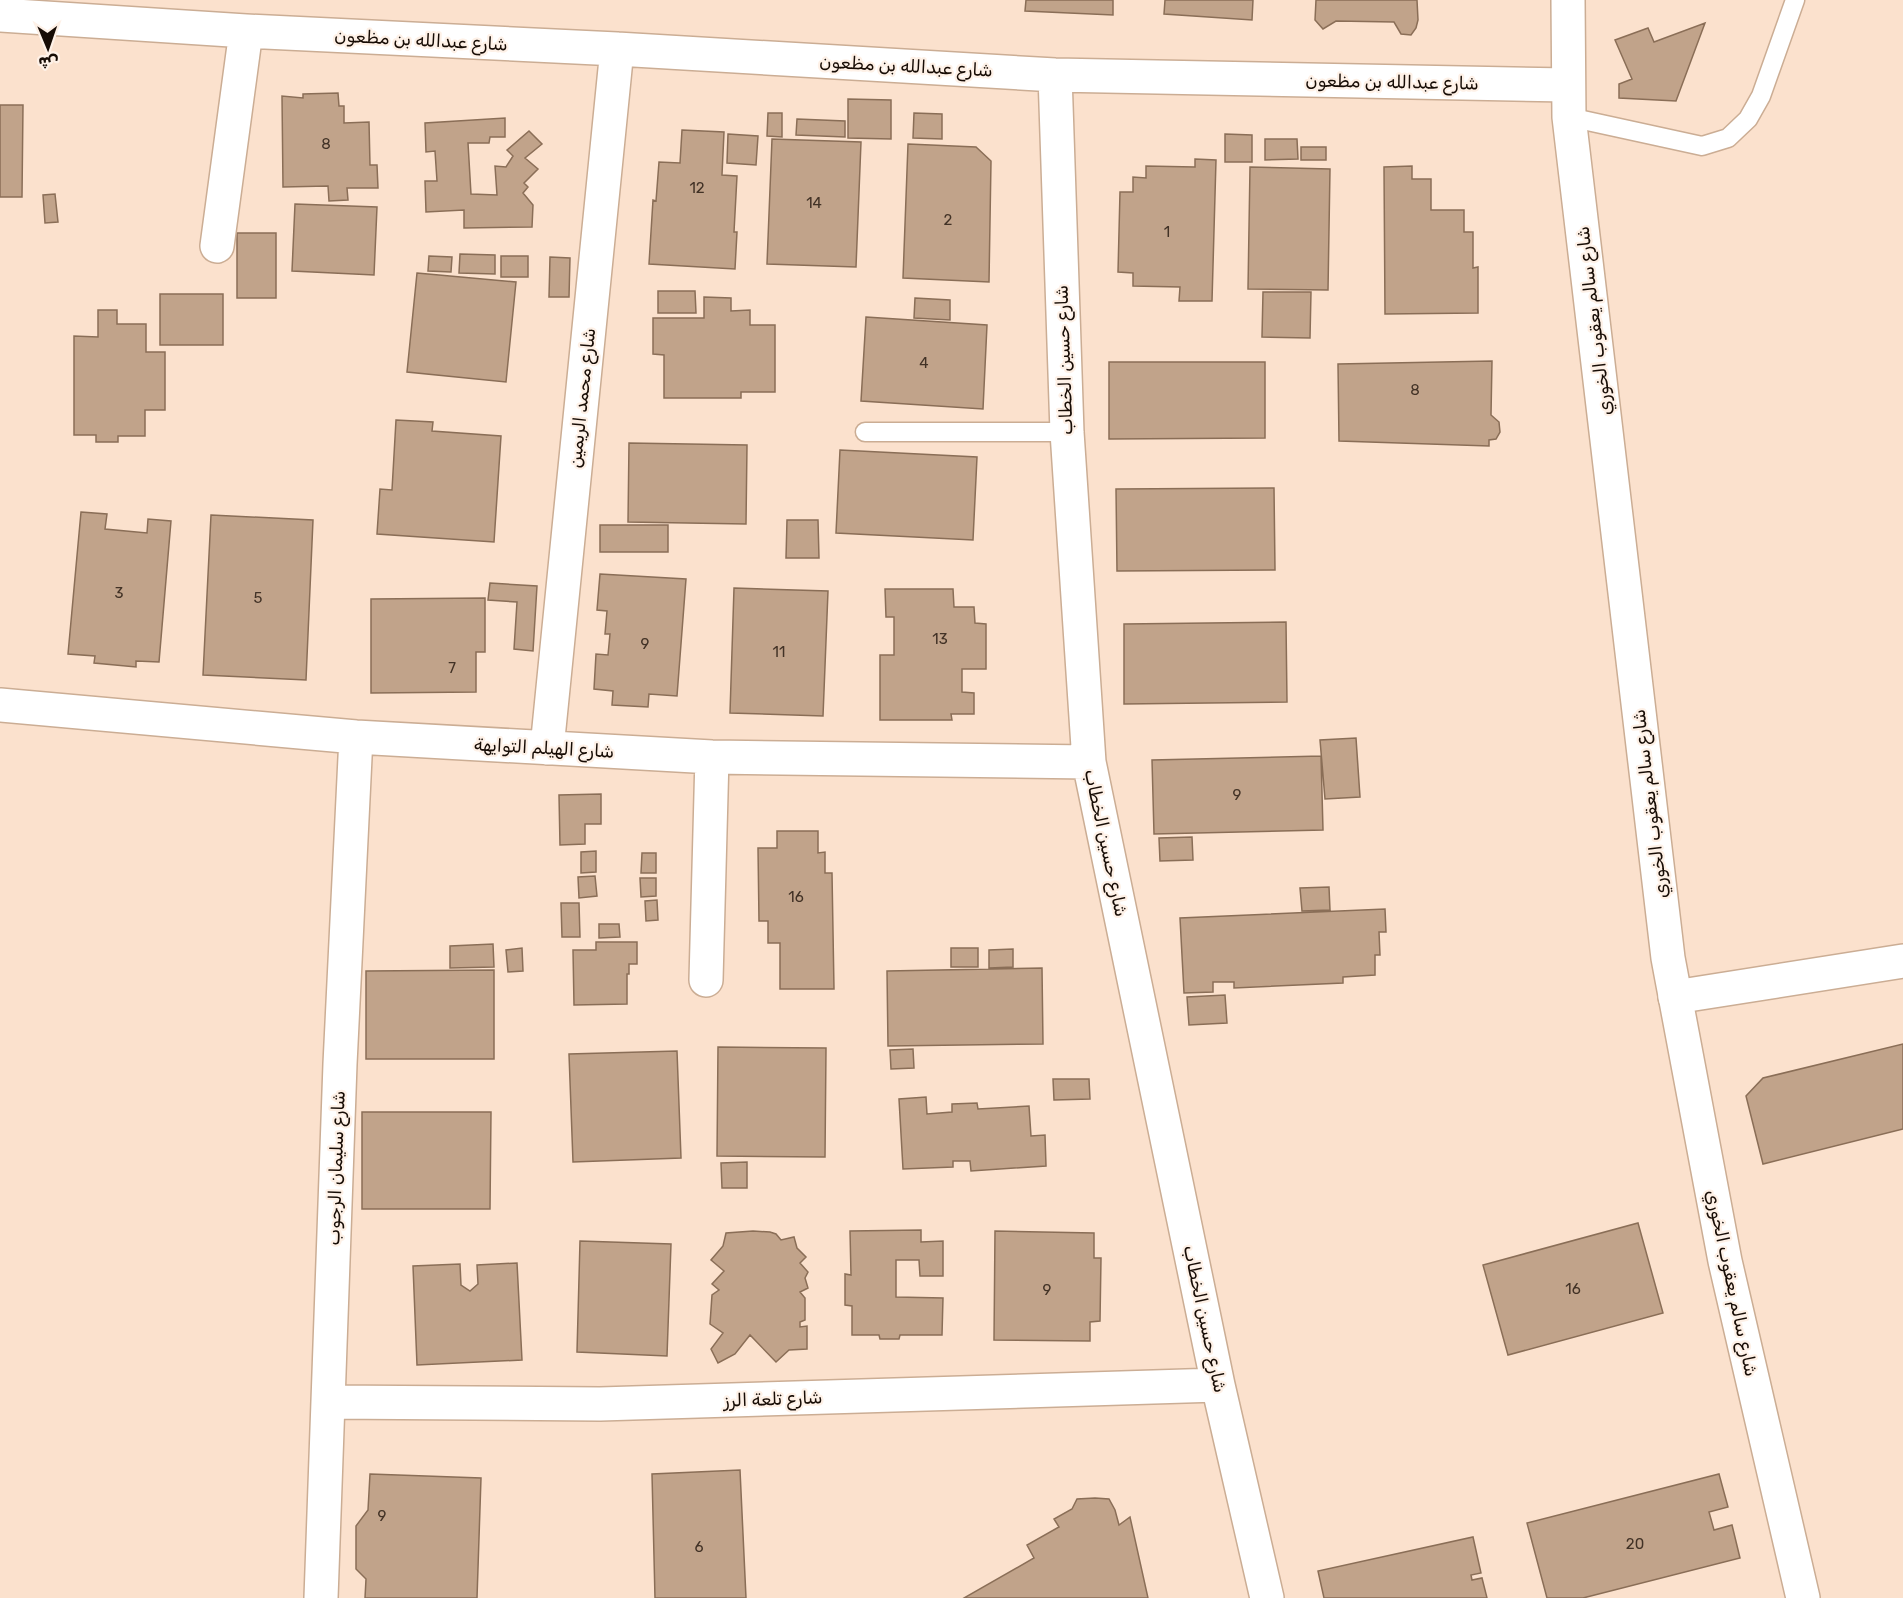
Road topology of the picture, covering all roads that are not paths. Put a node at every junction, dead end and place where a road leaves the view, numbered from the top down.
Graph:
1 (1568, 0) edge
2 (1795, 0) edge
3 (0, 15) edge
4 (246, 31) junction
5 (617, 49) junction
6 (1055, 75) junction
7 (1568, 85) junction
8 (1569, 117) junction
9 (217, 246) dead end
10 (865, 432) dead end
11 (1067, 432) junction
12 (0, 705) edge
13 (356, 737) junction
14 (547, 748) junction
15 (712, 757) junction
16 (1089, 762) junction
17 (1903, 961) edge
18 (706, 980) dead end
19 (1675, 997) junction
20 (1218, 1385) junction
21 (328, 1402) junction
22 (321, 1598) edge
23 (1267, 1598) edge
24 (1803, 1598) edge

1 - 7 street, شارع سالم يعقوب الخوري
2 - 8 lane
3 - 4 street, شارع عبدالله بن مظعون
4 - 5 street, شارع عبدالله بن مظعون
4 - 9 street
5 - 6 street, شارع عبدالله بن مظعون
5 - 14 street, شارع محمد الريمين
6 - 7 street, شارع عبدالله بن مظعون
6 - 11 street, شارع حسين الخطاب
7 - 8 street, شارع سالم يعقوب الخوري
8 - 19 street, شارع سالم يعقوب الخوري
10 - 11 lane
11 - 16 street, شارع حسين الخطاب
12 - 13 street, شارع الهيلم التوايهة
13 - 14 street, شارع الهيلم التوايهة
13 - 21 street, شارع سليمان الرجوب
14 - 15 street, شارع الهيلم التوايهة
15 - 16 street, شارع الهيلم التوايهة
15 - 18 street
16 - 20 street, شارع حسين الخطاب
17 - 19 street
19 - 24 street, شارع سالم يعقوب الخوري
20 - 21 street, شارع تلعة الرز
20 - 23 street, شارع حسين الخطاب
21 - 22 street, شارع سليمان الرجوب

